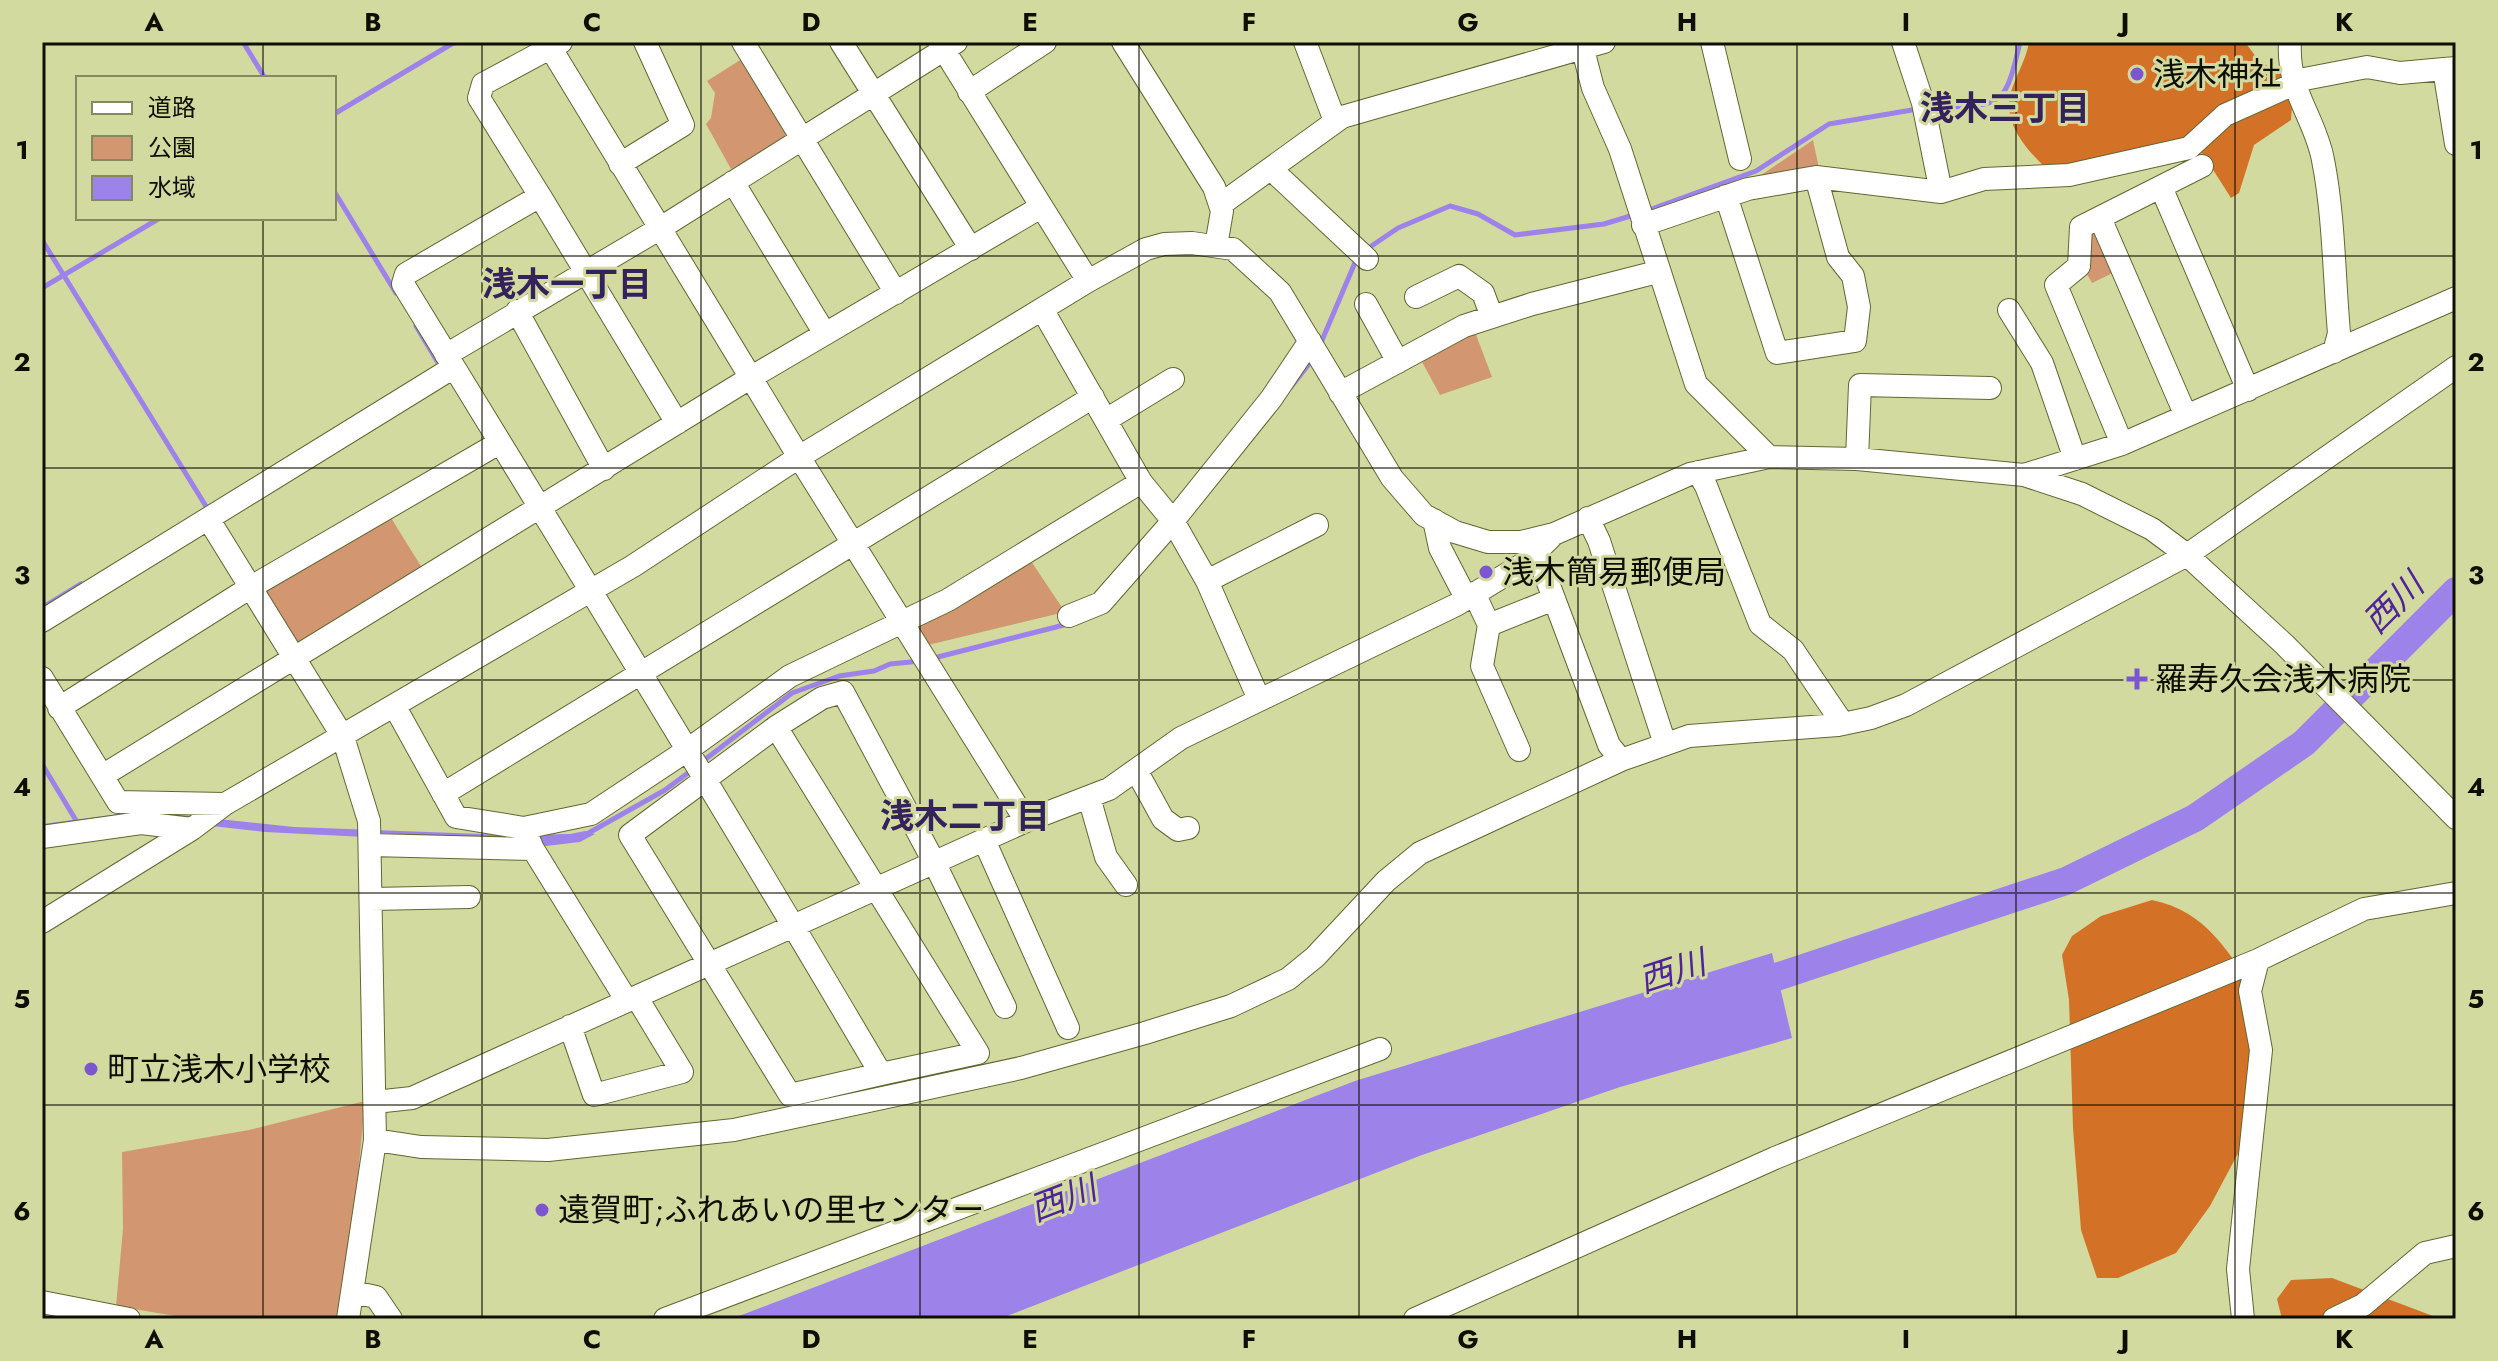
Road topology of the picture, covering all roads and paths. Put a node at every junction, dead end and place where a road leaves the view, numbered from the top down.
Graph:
1 (645, 42) edge
2 (743, 42) edge
3 (841, 42) edge
4 (1045, 42) edge
5 (1123, 42) edge
6 (1305, 42) edge
7 (1712, 42) edge
8 (1903, 42) edge
9 (2290, 42) edge
10 (553, 44) edge
11 (1593, 44) edge
12 (946, 45) edge
13 (2450, 68) edge
14 (2294, 83) junction
15 (969, 92) junction
16 (872, 95) junction
17 (1335, 121) junction
18 (802, 138) junction
19 (2456, 144) edge
20 (1740, 159) dead end
21 (620, 164) junction
22 (2202, 166) dead end
23 (1272, 170) junction
24 (1816, 177) junction
25 (733, 182) junction
26 (2161, 187) junction
27 (1941, 192) junction
28 (540, 196) junction
29 (1726, 196) junction
30 (1220, 205) junction
31 (1041, 207) junction
32 (2100, 218) junction
33 (1643, 225) junction
34 (659, 229) junction
35 (1216, 246) junction
36 (971, 249) junction
37 (1367, 259) dead end
38 (587, 270) junction
39 (1657, 272) junction
40 (1088, 281) junction
41 (896, 293) junction
42 (1416, 297) dead end
43 (2456, 298) edge
44 (1366, 304) dead end
45 (1042, 309) junction
46 (2009, 310) dead end
47 (517, 311) junction
48 (1492, 317) junction
49 (825, 334) junction
50 (1316, 350) junction
51 (2334, 352) junction
52 (450, 361) junction
53 (1398, 362) junction
54 (2456, 367) edge
55 (750, 378) junction
56 (1173, 379) dead end
57 (1990, 388) dead end
58 (2248, 390) junction
59 (1340, 393) junction
60 (1093, 397) junction
61 (2186, 416) junction
62 (1106, 420) junction
63 (677, 423) junction
64 (499, 443) junction
65 (2122, 444) junction
66 (799, 457) junction
67 (1769, 457) junction
68 (1857, 459) junction
69 (2075, 459) junction
70 (604, 469) junction
71 (1698, 472) junction
72 (2024, 475) junction
73 (1141, 482) junction
74 (539, 509) junction
75 (1588, 518) junction
76 (209, 520) junction
77 (1434, 520) junction
78 (1173, 521) junction
79 (1317, 525) dead end
80 (1554, 534) junction
81 (852, 544) junction
82 (1533, 555) junction
83 (2187, 555) junction
84 (1207, 581) junction
85 (251, 587) junction
86 (589, 592) junction
87 (1470, 596) junction
88 (1554, 599) junction
89 (1069, 616) dead end
90 (42, 621) edge
91 (902, 624) junction
92 (1489, 625) junction
93 (294, 658) junction
94 (639, 674) junction
95 (42, 678) edge
96 (1258, 697) junction
97 (395, 707) junction
98 (59, 708) junction
99 (1843, 724) junction
100 (776, 727) junction
101 (343, 737) junction
102 (1665, 744) junction
103 (1519, 750) dead end
104 (686, 751) junction
105 (1621, 760) junction
106 (1136, 770) junction
107 (102, 776) junction
108 (704, 779) junction
109 (443, 794) junction
110 (1089, 797) junction
111 (225, 804) junction
112 (2456, 818) edge
113 (1026, 821) junction
114 (524, 828) junction
115 (1188, 828) dead end
116 (192, 829) junction
117 (42, 837) edge
118 (984, 840) junction
119 (371, 845) junction
120 (533, 849) junction
121 (934, 862) junction
122 (1126, 885) dead end
123 (876, 889) junction
124 (2456, 893) edge
125 (469, 897) dead end
126 (372, 899) junction
127 (42, 922) edge
128 (794, 925) junction
129 (2258, 960) junction
130 (710, 965) junction
131 (632, 1000) junction
132 (1005, 1007) dead end
133 (570, 1026) junction
134 (1068, 1028) dead end
135 (1380, 1049) dead end
136 (881, 1074) junction
137 (375, 1102) junction
138 (375, 1140) junction
139 (2456, 1246) edge
140 (353, 1292) junction
141 (42, 1302) edge
142 (129, 1319) edge
143 (348, 1319) edge
144 (391, 1319) edge
145 (665, 1319) edge
146 (1415, 1319) edge
147 (2243, 1319) edge
148 (2334, 1319) edge

1 - 21 street
2 - 18 street
3 - 16 street
4 - 15 street
5 - 30 street
6 - 17 street
7 - 20 street
8 - 27 street
9 - 14 street
10 - 21 street
10 - 28 street
11 - 17 street
11 - 33 street
12 - 15 street
12 - 16 street
13 - 14 street
13 - 19 street
14 - 27 street
14 - 51 street
15 - 31 street
16 - 18 street
16 - 36 street
17 - 23 street
18 - 25 street
18 - 41 street
21 - 34 street
22 - 26 street
23 - 30 street
23 - 37 street
24 - 27 street
24 - 29 street
24 - 29 street
25 - 34 street
25 - 49 street
26 - 32 street
26 - 58 street
28 - 38 street
28 - 52 street
29 - 33 street
30 - 35 street
31 - 36 street
31 - 40 street
32 - 61 street
32 - 65 street
33 - 39 street
34 - 38 street
34 - 55 street
35 - 40 street
35 - 50 street
36 - 41 street
38 - 47 street
38 - 63 street
39 - 48 street
39 - 67 street
40 - 45 street
41 - 49 street
42 - 48 street
43 - 51 street
44 - 53 street
45 - 60 street
45 - 66 street
46 - 69 street
47 - 52 street
47 - 70 street
48 - 53 street
49 - 55 street
50 - 59 street
50 - 78 street
51 - 58 street
52 - 64 street
52 - 76 street
53 - 59 street
54 - 83 street
55 - 63 street
55 - 66 street
56 - 62 street
57 - 68 street
58 - 61 street
59 - 77 street
60 - 62 street
60 - 81 street
61 - 65 street
62 - 73 street
63 - 70 street
64 - 74 street
64 - 85 street
65 - 69 street
66 - 81 street
66 - 86 street
67 - 68 street
67 - 71 street
68 - 72 street
69 - 72 street
70 - 74 street
71 - 75 street
71 - 99 street
72 - 83 street
73 - 78 street
73 - 91 street
74 - 86 street
74 - 93 street
75 - 80 street
75 - 102 street
76 - 85 street
76 - 90 street
77 - 80 street
77 - 87 street
78 - 84 street
78 - 89 street
79 - 84 street
80 - 82 street
81 - 91 street
81 - 94 street
82 - 87 street
82 - 88 street
83 - 99 street
83 - 112 street
84 - 96 street
85 - 93 street
85 - 98 street
86 - 94 street
86 - 97 street
87 - 92 street
87 - 96 street
88 - 92 street
88 - 105 street
91 - 104 street
91 - 113 street
92 - 103 street
93 - 101 street
93 - 107 street
94 - 104 street
94 - 109 street
95 - 98 street
96 - 106 street
97 - 101 street
97 - 109 street
98 - 107 street
99 - 102 street
100 - 108 street
100 - 121 street
100 - 123 street
101 - 111 street
101 - 119 street
102 - 105 street
104 - 108 street
104 - 114 street
105 - 138 street
106 - 110 street
106 - 115 street
107 - 111 street
108 - 128 street
108 - 130 street
109 - 114 street
110 - 113 street
110 - 122 street
111 - 116 street
113 - 118 street
114 - 120 street
116 - 117 street
116 - 127 street
118 - 121 street
118 - 134 street
119 - 120 street
119 - 126 street
120 - 131 street
121 - 123 street
121 - 132 street
123 - 128 street
123 - 136 street
124 - 129 street
125 - 126 street
126 - 137 street
128 - 130 street
128 - 136 street
129 - 146 street
129 - 147 street
130 - 131 street
130 - 136 street
131 - 133 street
131 - 133 street
133 - 137 street
135 - 145 street
137 - 138 street
138 - 140 street
139 - 148 street
140 - 143 street
140 - 144 street
141 - 142 street

